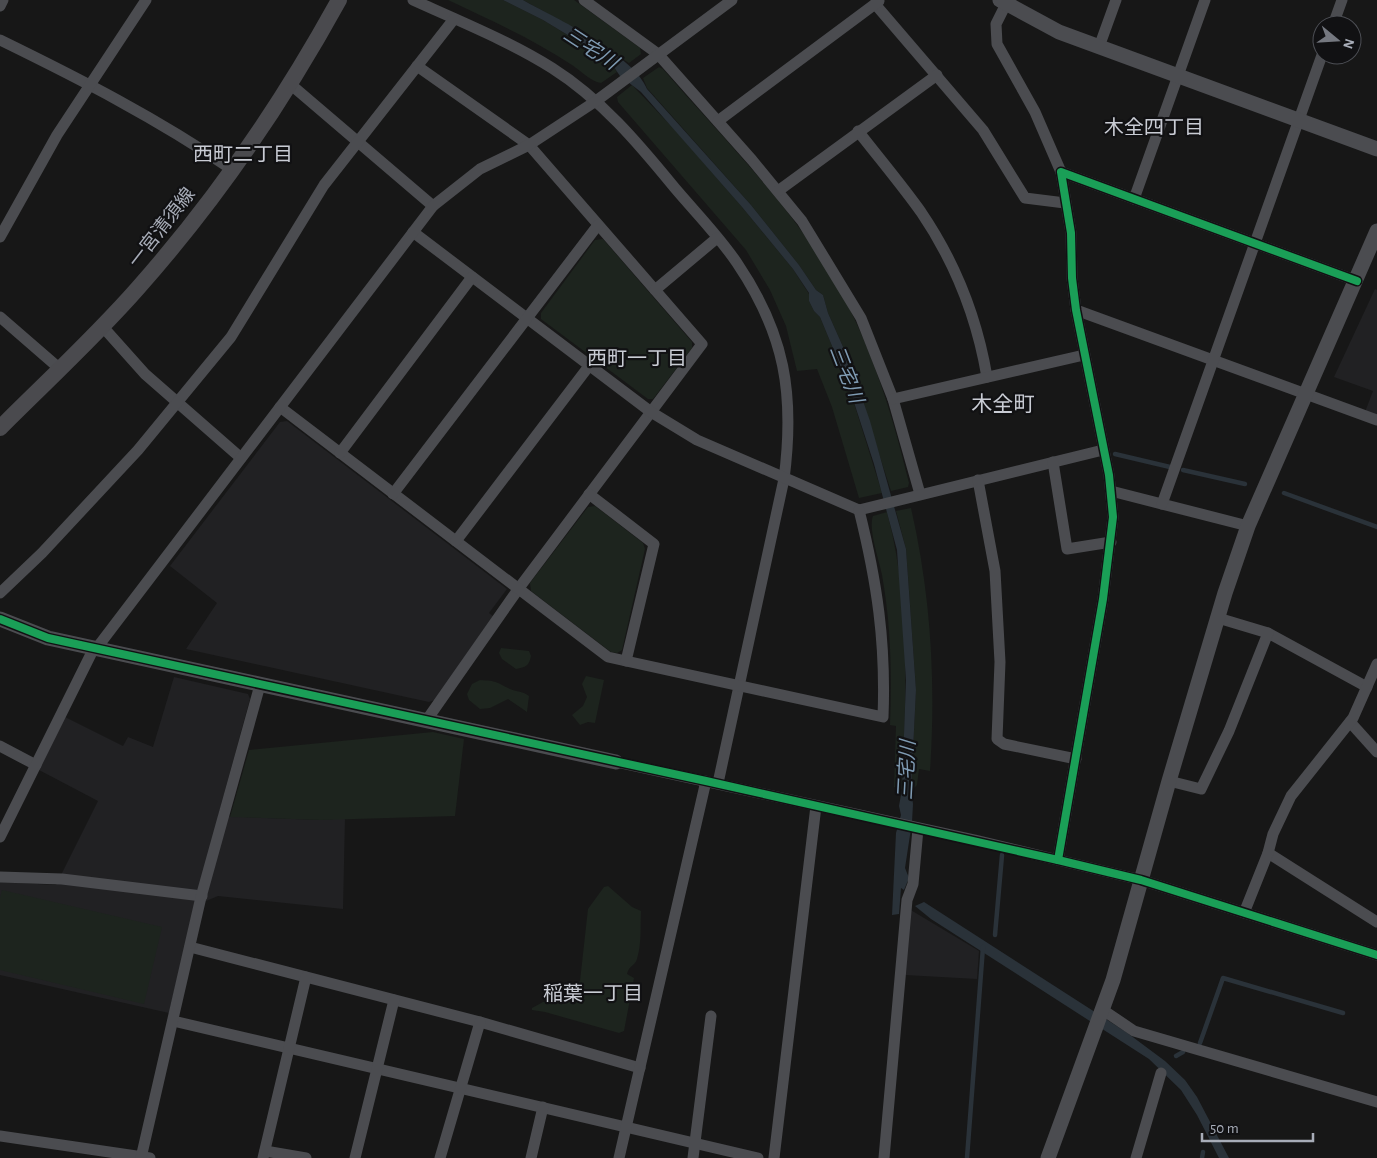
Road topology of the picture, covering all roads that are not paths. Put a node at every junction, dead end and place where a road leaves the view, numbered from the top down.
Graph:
1 (3, 0) edge
2 (146, 0) edge
3 (339, 0) edge
4 (413, 0) edge
5 (584, 0) edge
6 (732, 0) edge
7 (1116, 0) edge
8 (1205, 0) edge
9 (1342, 0) edge
10 (878, 2) edge
11 (1003, 2) edge
12 (0, 6) edge
13 (1337, 15) edge
14 (454, 19) junction
15 (0, 40) edge
16 (1099, 47) junction
17 (654, 58) junction
18 (1318, 65) edge
19 (417, 66) junction
20 (937, 75) junction
21 (1179, 76) junction
22 (289, 83) junction
23 (91, 84) junction
24 (596, 101) junction
25 (1299, 120) junction
26 (718, 121) junction
27 (858, 131) junction
28 (359, 141) junction
29 (529, 145) junction
30 (1377, 149) edge
31 (232, 169) junction
32 (1061, 172) junction
33 (778, 191) junction
34 (1134, 199) junction
35 (1065, 203) junction
36 (434, 206) junction
37 (598, 225) junction
38 (1377, 231) edge
39 (413, 232) junction
40 (0, 237) edge
41 (717, 238) junction
42 (1254, 243) junction
43 (472, 277) junction
44 (1357, 281) junction
45 (655, 290) junction
46 (1076, 310) junction
47 (0, 317) edge
48 (527, 319) junction
49 (103, 327) junction
50 (1084, 355) junction
51 (1213, 359) junction
52 (589, 366) junction
53 (60, 369) junction
54 (987, 377) junction
55 (1306, 394) junction
56 (893, 400) junction
57 (178, 403) junction
58 (280, 407) junction
59 (651, 412) junction
60 (1377, 420) edge
61 (0, 428) edge
62 (1103, 450) junction
63 (340, 453) junction
64 (241, 458) junction
65 (1053, 462) junction
66 (784, 478) junction
67 (978, 480) junction
68 (1111, 491) junction
69 (393, 494) junction
70 (589, 494) junction
71 (920, 494) junction
72 (1162, 504) junction
73 (862, 509) junction
74 (1248, 526) junction
75 (456, 541) junction
76 (1111, 542) junction
77 (519, 588) junction
78 (0, 593) edge
79 (1218, 618) junction
80 (0, 619) edge
81 (1268, 633) junction
82 (95, 649) junction
83 (626, 661) junction
84 (1377, 664) edge
85 (260, 684) junction
86 (740, 686) junction
87 (1367, 687) junction
88 (426, 721) junction
89 (1350, 722) junction
90 (0, 746) edge
91 (1377, 752) edge
92 (1076, 759) junction
93 (616, 762) joint
94 (36, 765) junction
95 (706, 780) junction
96 (1168, 781) junction
97 (718, 783) junction
98 (816, 806) junction
99 (918, 829) junction
100 (0, 837) edge
101 (1268, 853) junction
102 (1058, 860) junction
103 (0, 877) edge
104 (1141, 880) junction
105 (202, 896) junction
106 (1244, 913) junction
107 (1377, 922) edge
108 (190, 947) junction
109 (1377, 955) edge
110 (306, 977) junction
111 (394, 1000) junction
112 (1103, 1011) junction
113 (712, 1016) dead end
114 (173, 1022) junction
115 (480, 1022) junction
116 (289, 1048) junction
117 (640, 1068) junction
118 (377, 1069) junction
119 (1161, 1073) dead end
120 (460, 1088) junction
121 (1377, 1102) edge
122 (543, 1107) junction
123 (626, 1126) junction
124 (0, 1136) edge
125 (696, 1143) junction
126 (264, 1155) edge
127 (144, 1158) edge
128 (306, 1158) edge
129 (355, 1158) edge
130 (440, 1158) edge
131 (531, 1158) edge
132 (619, 1158) edge
133 (693, 1158) edge
134 (758, 1158) edge
135 (774, 1158) edge
136 (884, 1158) edge
137 (1048, 1158) edge
138 (1136, 1158) edge

1 - 12 street
2 - 23 street
3 - 22 main road, 一宮清須線
4 - 14 street
5 - 17 street
6 - 17 street
7 - 16 street
8 - 21 street
9 - 13 street
10 - 20 street
10 - 26 street
11 - 16 street
11 - 32 street
14 - 19 street
14 - 24 street
15 - 23 street
16 - 21 street
17 - 24 street
17 - 26 street
18 - 25 street
19 - 28 street
19 - 29 street
20 - 27 street
20 - 35 street
21 - 25 street
21 - 34 street
22 - 28 street
22 - 31 main road, 一宮清須線
23 - 31 street
23 - 40 street
24 - 29 street
24 - 41 street
25 - 30 street
25 - 42 street
26 - 33 street
27 - 33 street
27 - 54 street
28 - 36 street
28 - 57 street
29 - 36 street
29 - 37 street
31 - 49 main road, 一宮清須線
32 - 34 street
32 - 35 street
33 - 56 street
34 - 42 street
35 - 46 street
36 - 39 street
37 - 45 street
37 - 48 street
38 - 44 street
39 - 43 street
39 - 58 street
41 - 45 street
41 - 66 street
42 - 44 street
42 - 51 street
43 - 48 street
43 - 63 street
44 - 55 street
45 - 59 street
46 - 50 street
46 - 51 street
47 - 53 street
48 - 52 street
48 - 69 street
49 - 53 main road, 一宮清須線
49 - 57 street
50 - 54 street
50 - 62 street
51 - 55 street
51 - 72 street
52 - 59 street
52 - 75 street
53 - 61 main road, 一宮清須線
54 - 56 street
55 - 60 street
55 - 74 street
56 - 71 street
57 - 64 street
57 - 78 street
58 - 63 street
58 - 64 street
59 - 66 street
59 - 70 street
62 - 65 street
62 - 68 street
63 - 69 street
64 - 82 street
65 - 67 street
65 - 76 street
66 - 73 street
66 - 86 street
67 - 71 street
67 - 92 street
68 - 72 street
68 - 76 street
69 - 75 street
70 - 77 street
70 - 83 street
71 - 73 street
72 - 74 street
73 - 86 street
74 - 79 street
75 - 77 street
76 - 92 street
77 - 83 street
77 - 88 street
79 - 81 street
79 - 96 street
80 - 82 street
81 - 87 street
81 - 96 street
82 - 85 street
82 - 94 street
83 - 86 street
84 - 87 street
85 - 88 street
85 - 105 street
86 - 97 street
87 - 89 street
88 - 93 street
89 - 91 street
89 - 101 street
90 - 94 street
92 - 102 street
93 - 95 street
94 - 100 street
95 - 97 street
95 - 117 street
96 - 104 street
97 - 98 street
98 - 99 street
98 - 135 street
99 - 102 street
99 - 136 street
101 - 106 street
101 - 107 street
102 - 104 street
103 - 105 street
104 - 106 street
104 - 112 street
105 - 108 street
106 - 109 street
108 - 110 street
108 - 114 street
110 - 111 street
110 - 116 street
111 - 115 street
111 - 118 street
112 - 121 street
112 - 137 street
113 - 125 street
114 - 116 street
114 - 127 street
115 - 117 street
115 - 120 street
116 - 118 street
116 - 126 street
117 - 123 street
118 - 120 street
118 - 129 street
119 - 138 street
120 - 122 street
120 - 130 street
122 - 123 street
122 - 131 street
123 - 125 street
123 - 132 street
124 - 127 street
125 - 133 street
125 - 134 street
126 - 128 street

